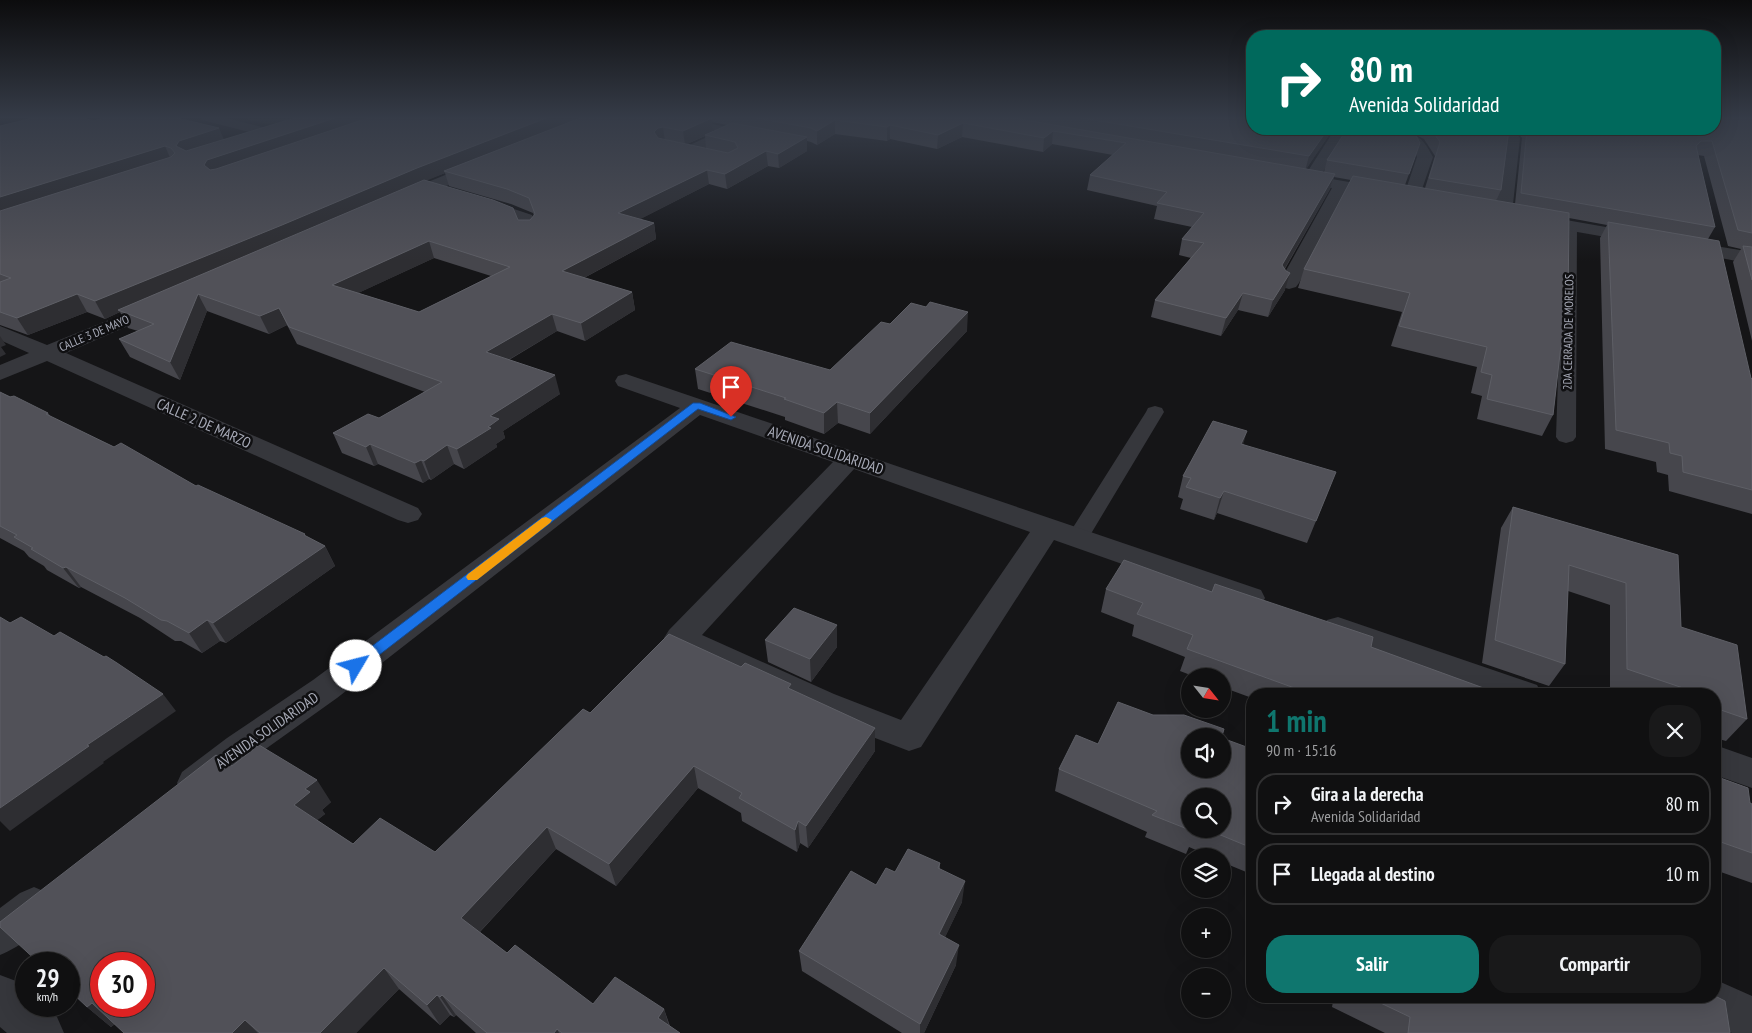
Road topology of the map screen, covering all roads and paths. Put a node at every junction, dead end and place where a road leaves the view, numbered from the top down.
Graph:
1 (482, 165) edge
2 (1319, 165) edge
3 (1422, 165) edge
4 (1509, 165) edge
5 (1282, 174) edge
6 (1310, 180) junction
7 (1342, 185) junction
8 (428, 187) junction
9 (1411, 198) junction
10 (1429, 201) edge
11 (390, 204) edge
12 (1484, 211) edge
13 (1503, 214) junction
14 (1570, 226) junction
15 (528, 230) edge
16 (1752, 258) edge
17 (1289, 283) edge
18 (176, 298) edge
19 (0, 332) edge
20 (49, 353) junction
21 (0, 373) edge
22 (626, 381) dead end
23 (697, 406) junction
24 (1155, 412) dead end
25 (1566, 437) dead end
26 (850, 459) junction
27 (408, 514) dead end
28 (1048, 527) junction
29 (1078, 537) junction
30 (1274, 606) edge
31 (1311, 619) edge
32 (1509, 688) edge
33 (1721, 762) edge
34 (1752, 773) edge
35 (170, 802) edge
36 (54, 892) edge
37 (0, 934) edge
38 (0, 997) edge
39 (1716, 1003) edge
40 (1752, 1019) edge
41 (41, 1033) edge

1 - 8 street
2 - 6 street
3 - 9 street
4 - 13 street
5 - 6 street
6 - 7 street
7 - 9 street
7 - 17 street
8 - 11 street
8 - 15 street
9 - 10 street
12 - 13 street
13 - 14 street
14 - 16 street
14 - 25 lane, 2DA CERRADA DE MORELOS
18 - 20 street, CALLE 3 DE MAYO
19 - 20 street, CALLE 2 DE MARZO
20 - 21 street, CALLE 3 DE MAYO
20 - 27 street, CALLE 2 DE MARZO
22 - 23 street
23 - 26 street, AVENIDA SOLIDARIDAD
23 - 35 street, AVENIDA SOLIDARIDAD
24 - 29 lane
26 - 28 street, AVENIDA SOLIDARIDAD
26 - 28 street
28 - 29 street, AVENIDA SOLIDARIDAD
29 - 30 street, AVENIDA SOLIDARIDAD
31 - 32 street
33 - 34 street
36 - 37 street
38 - 41 street
39 - 40 street

